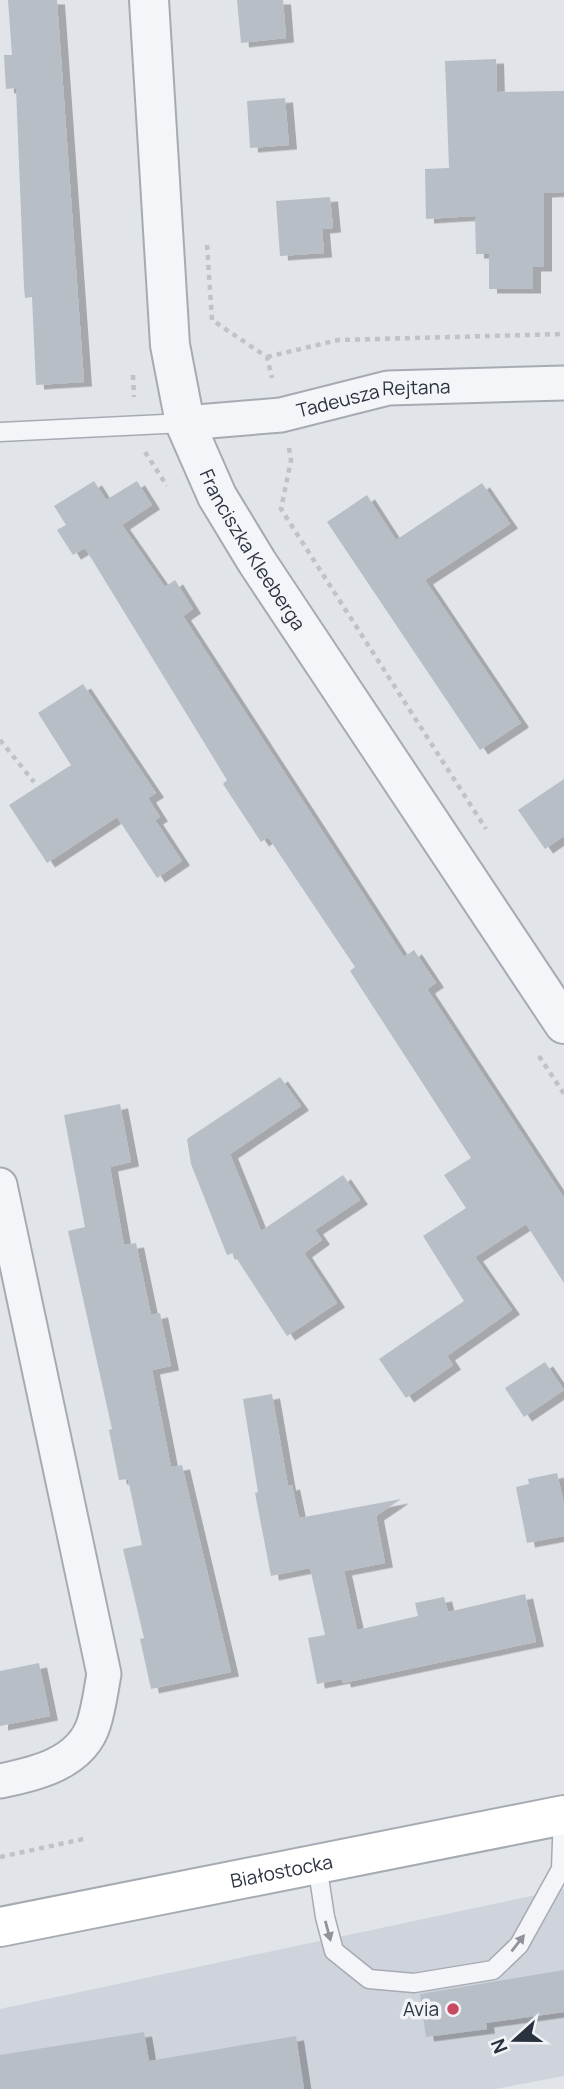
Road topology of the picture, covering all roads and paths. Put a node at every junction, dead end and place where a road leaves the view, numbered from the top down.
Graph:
1 (149, 0) edge
2 (206, 239) dead end
3 (564, 334) edge
4 (267, 358) junction
5 (564, 383) edge
6 (281, 415) junction
7 (185, 423) junction
8 (0, 432) edge
9 (0, 740) edge
10 (34, 782) dead end
11 (488, 832) dead end
12 (564, 1024) edge
13 (0, 1185) edge
14 (0, 1781) edge
15 (564, 1815) edge
16 (88, 1838) dead end
17 (0, 1857) edge
18 (317, 1864) junction
19 (0, 1927) edge

1 - 7 street, Franciszka Kleeberga
2 - 4 path
3 - 4 path
4 - 6 path
5 - 6 street, Tadeusza Rejtana
6 - 7 street, Tadeusza Rejtana
6 - 11 path
7 - 8 lane
7 - 12 street, Franciszka Kleeberga
9 - 10 path
13 - 14 street
15 - 18 main road, Białostocka
18 -> 15 lane
16 - 17 path
18 - 19 main road, Białostocka

